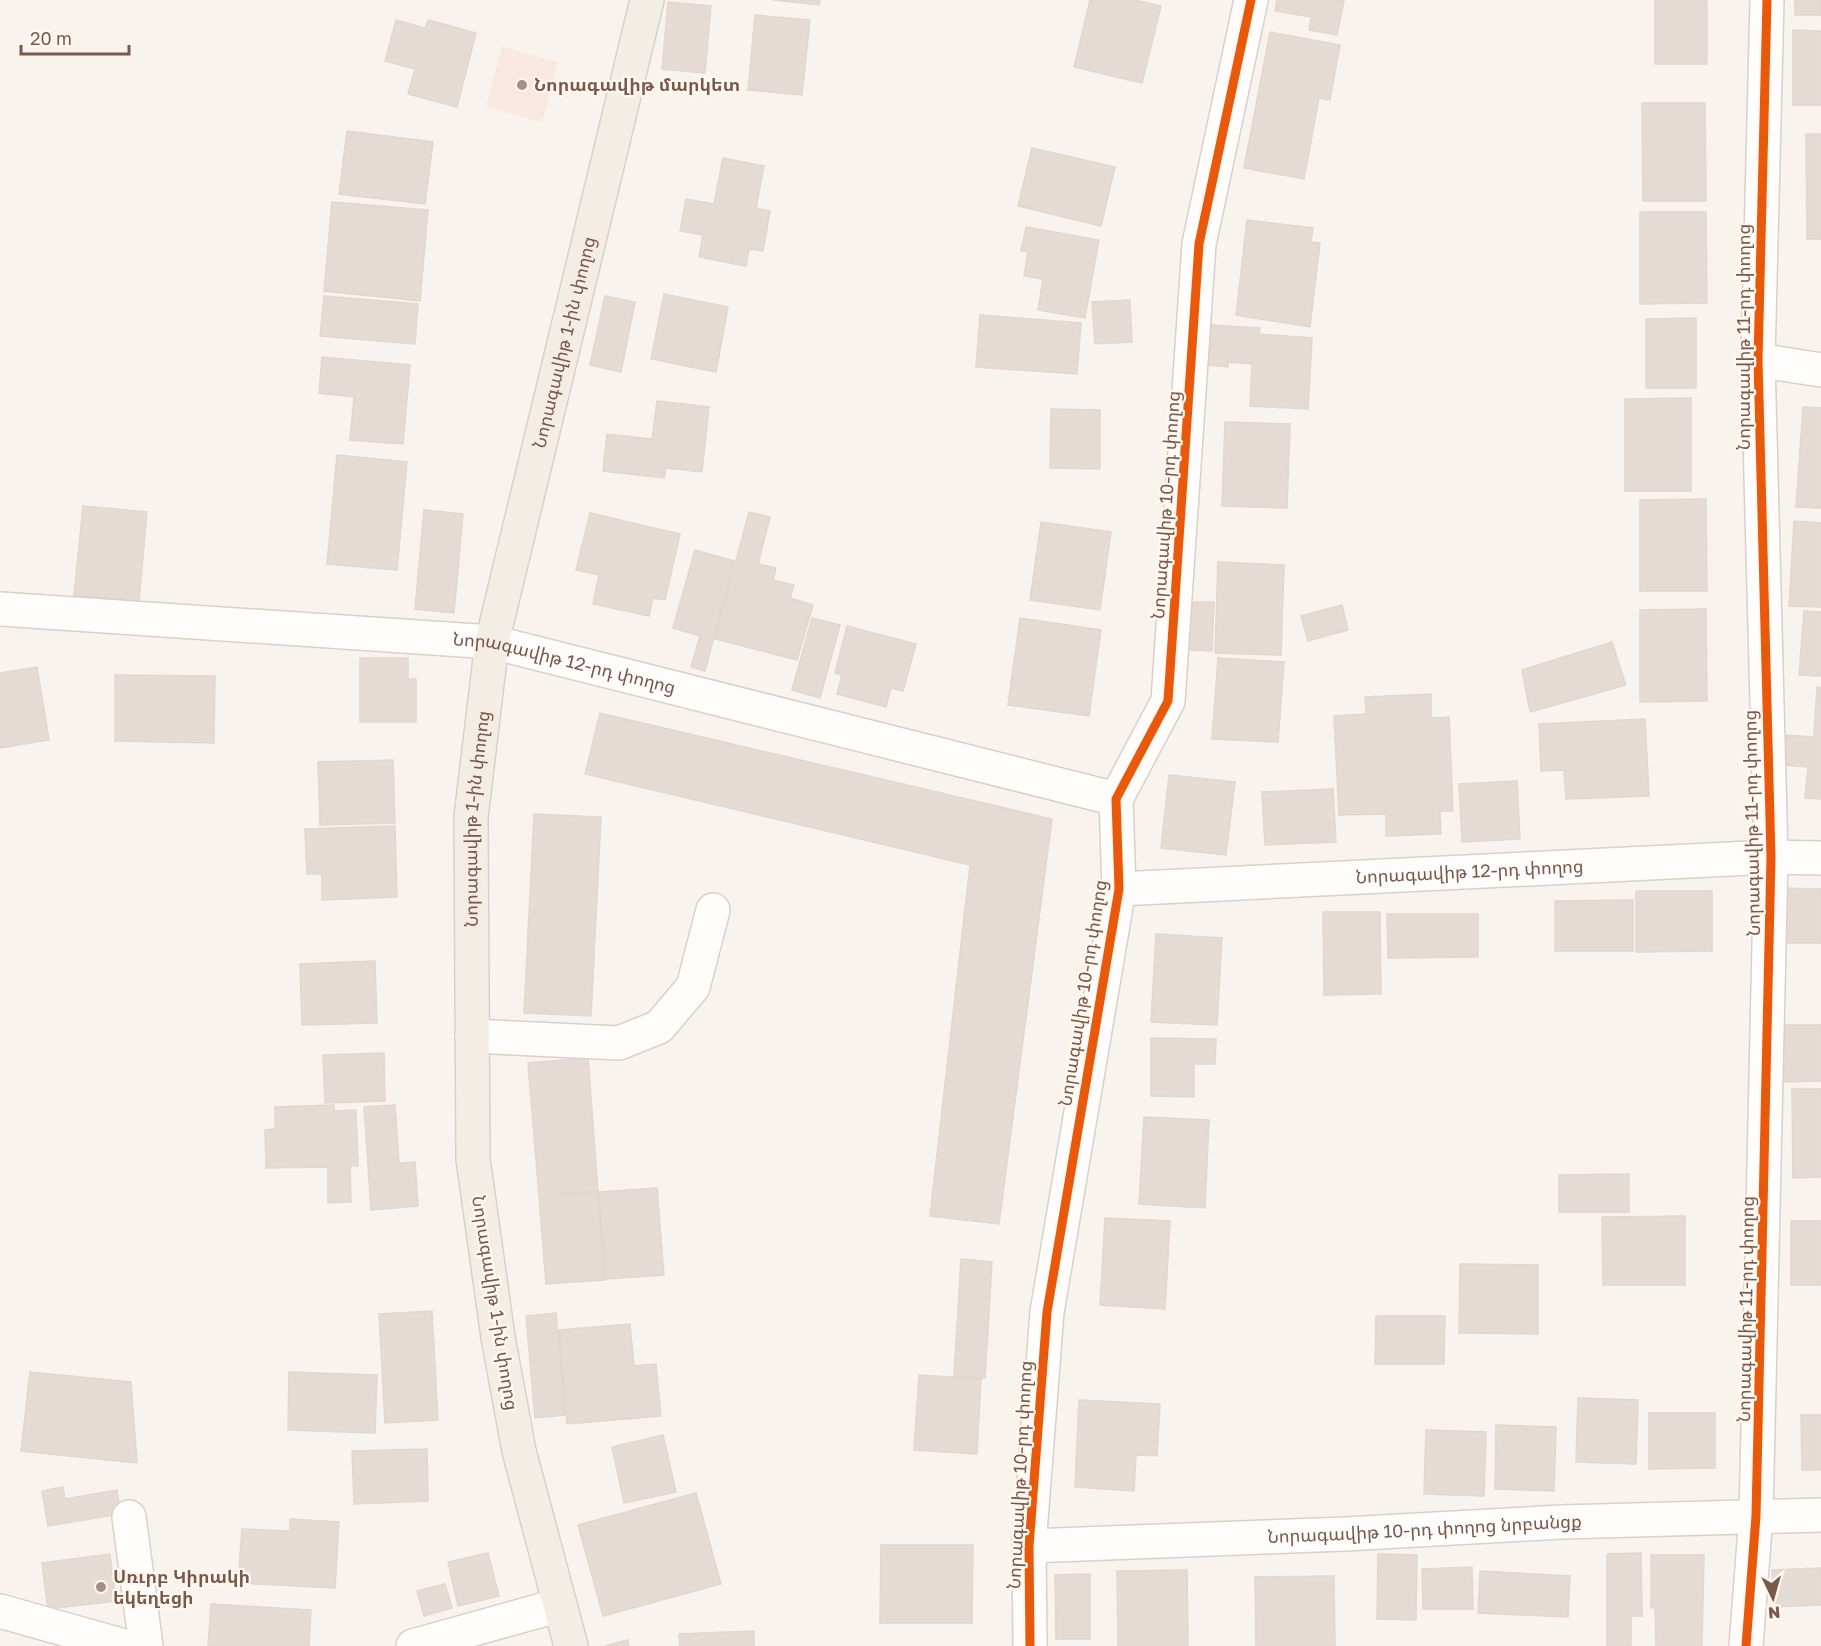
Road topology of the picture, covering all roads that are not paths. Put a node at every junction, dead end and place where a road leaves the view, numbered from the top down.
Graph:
1 (647, 0) edge
2 (1251, 0) edge
3 (1767, 0) edge
4 (1758, 360) junction
5 (1821, 370) edge
6 (0, 609) edge
7 (492, 642) junction
8 (1116, 799) junction
9 (1772, 856) junction
10 (1821, 858) edge
11 (1119, 890) junction
12 (713, 910) dead end
13 (471, 1036) junction
14 (1821, 1515) edge
15 (129, 1516) dead end
16 (1756, 1516) junction
17 (1029, 1546) junction
18 (560, 1605) junction
19 (0, 1611) edge
20 (124, 1646) edge
21 (146, 1646) edge
22 (413, 1646) edge
23 (571, 1646) edge
24 (1030, 1646) edge
25 (1746, 1646) edge

1 - 7 main road, Նորագավիթ 1-ին փողոց
2 - 8 street, Նորագավիթ 10-րդ փողոց
3 - 4 street, Նորագավիթ 11-րդ փողոց
4 - 5 street
4 - 9 street, Նորագավիթ 11-րդ փողոց
6 - 7 street, Նորագավիթ 12-րդ փողոց
7 - 8 street, Նորագավիթ 12-րդ փողոց
7 - 13 main road, Նորագավիթ 1-ին փողոց
8 - 11 street, Նորագավիթ 10-րդ փողոց
9 - 10 street, Նորագավիթ 12-րդ փողոց
9 - 11 street, Նորագավիթ 12-րդ փողոց
9 - 16 street, Նորագավիթ 11-րդ փողոց
11 - 17 street, Նորագավիթ 10-րդ փողոց
12 - 13 street
13 - 18 main road, Նորագավիթ 1-ին փողոց
14 - 16 street, Նորագավիթ 10-րդ փողոց նրբանցք
15 - 21 street
16 - 17 street, Նորագավիթ 10-րդ փողոց նրբանցք
16 - 25 street, Նորագավիթ 11-րդ փողոց
17 - 24 street, Նորագավիթ 10-րդ փողոց
18 - 22 street
18 - 23 main road, Նորագավիթ 1-ին փողոց
19 - 20 street

